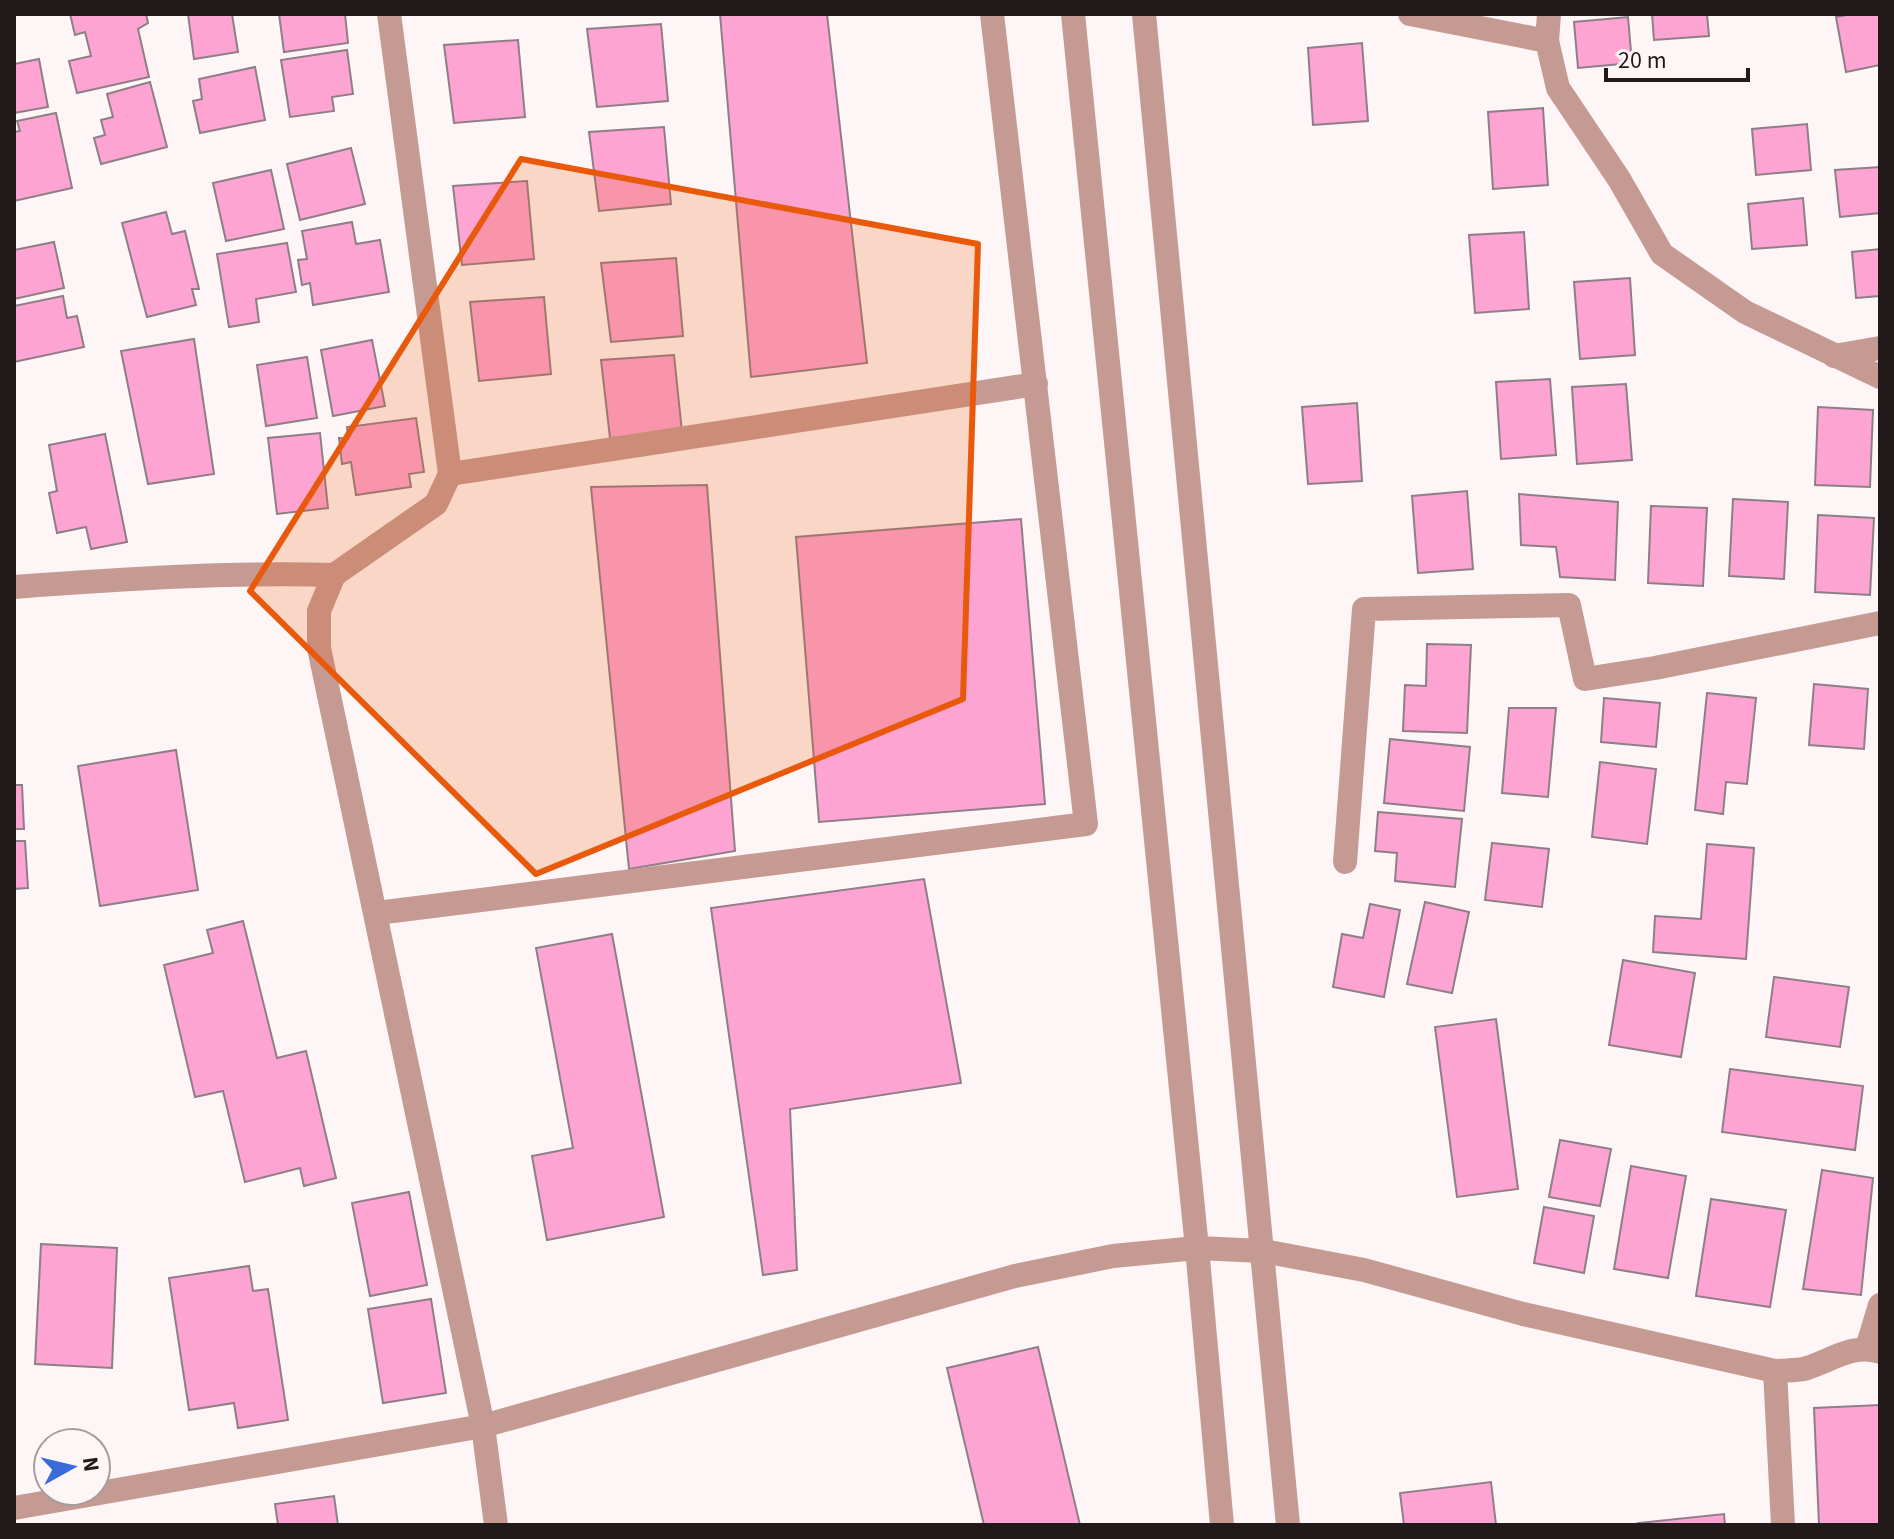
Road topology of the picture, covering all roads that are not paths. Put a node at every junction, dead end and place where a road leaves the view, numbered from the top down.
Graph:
1 (992, 14) edge
2 (1073, 14) edge
3 (1144, 14) edge
4 (1410, 14) edge
5 (1549, 14) edge
6 (395, 15) edge
7 (1547, 41) junction
8 (1880, 348) edge
9 (1834, 356) junction
10 (1880, 377) edge
11 (1036, 384) junction
12 (450, 474) junction
13 (334, 575) junction
14 (14, 587) edge
15 (1880, 623) edge
16 (1345, 862) dead end
17 (377, 913) junction
18 (1197, 1248) junction
19 (1263, 1251) junction
20 (1880, 1305) edge
21 (1874, 1350) edge
22 (1775, 1371) junction
23 (483, 1426) junction
24 (14, 1508) edge
25 (496, 1525) edge
26 (1222, 1525) edge
27 (1288, 1525) edge
28 (1783, 1525) edge

1 - 11 street
2 - 18 street
3 - 19 street
4 - 7 street
5 - 7 street
6 - 12 street
7 - 9 street
8 - 9 street
9 - 10 street
11 - 12 street
11 - 17 street
12 - 13 street
13 - 14 street
13 - 17 street
15 - 16 street
17 - 23 street
18 - 19 street
18 - 23 street
18 - 26 street
19 - 22 street
19 - 27 street
20 - 21 street
21 - 22 street
22 - 28 street
23 - 24 street
23 - 25 street

